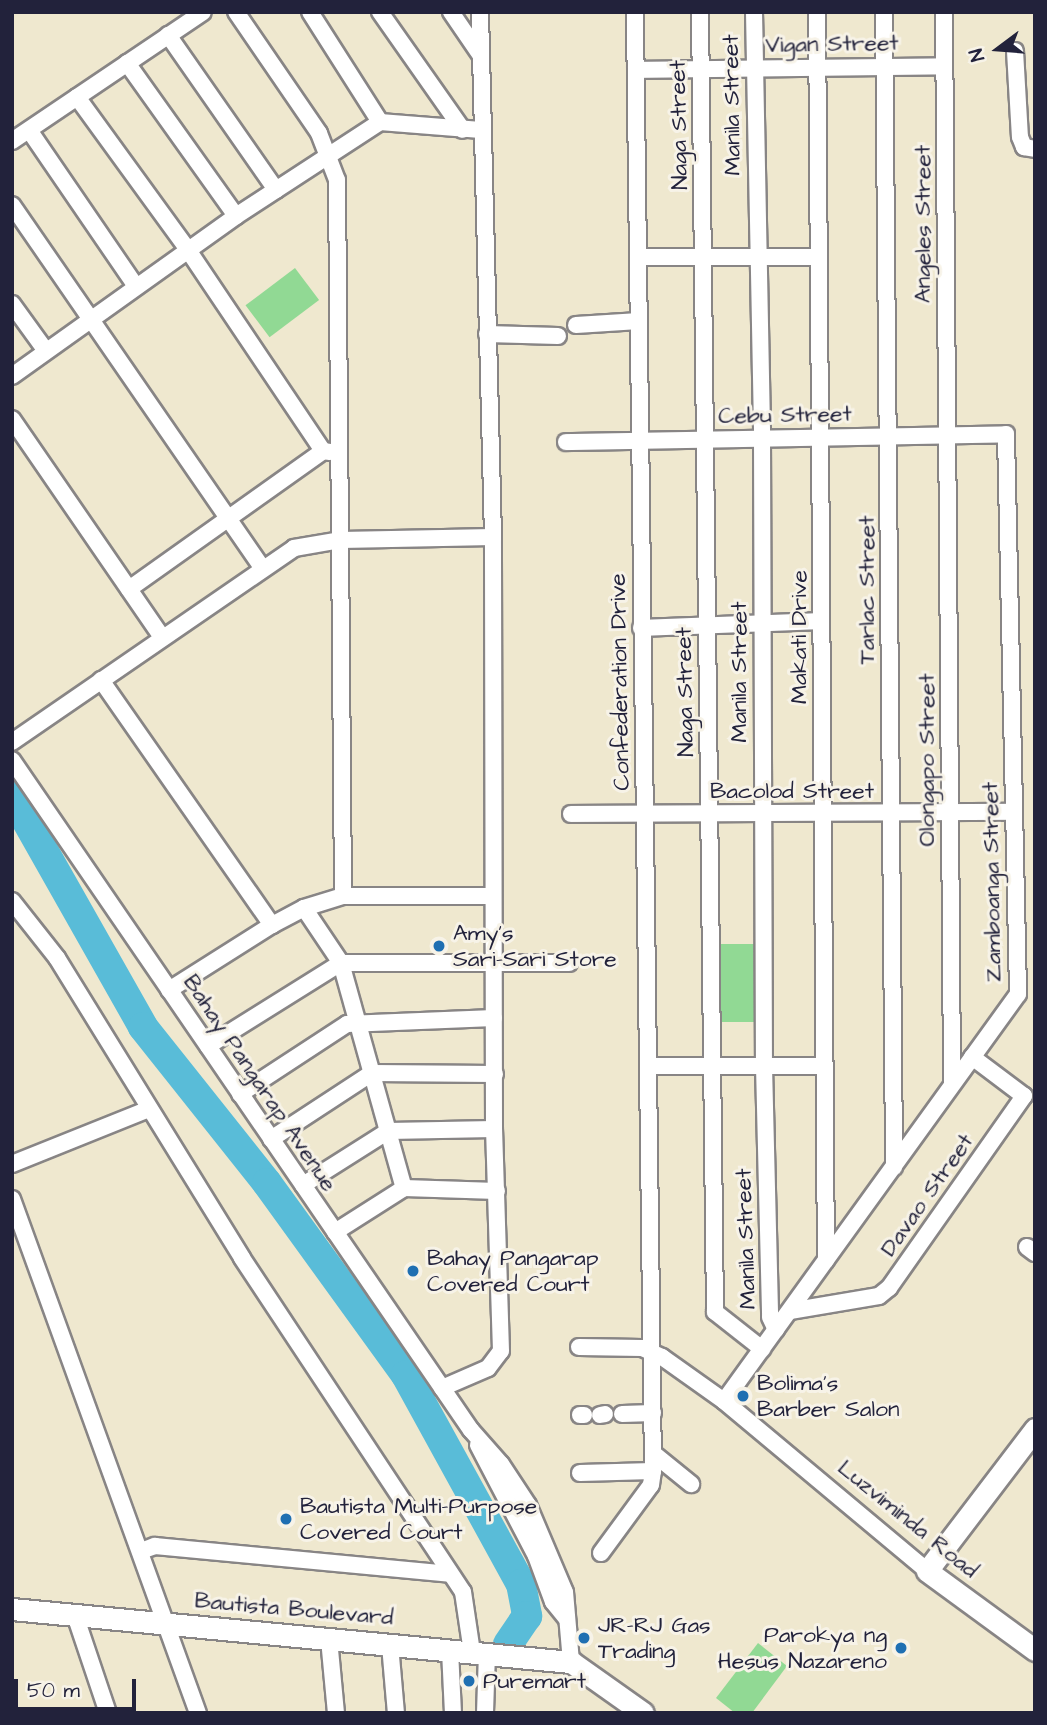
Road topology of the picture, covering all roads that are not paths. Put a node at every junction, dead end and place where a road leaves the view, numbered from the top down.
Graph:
1 (202, 12) edge
2 (236, 12) edge
3 (310, 12) edge
4 (380, 12) edge
5 (451, 12) edge
6 (480, 12) edge
7 (635, 12) edge
8 (701, 12) edge
9 (754, 12) edge
10 (817, 12) edge
11 (884, 12) edge
12 (944, 12) edge
13 (168, 36) junction
14 (1015, 51) dead end
15 (481, 56) junction
16 (127, 63) junction
17 (885, 66) junction
18 (944, 66) junction
19 (817, 67) junction
20 (754, 68) junction
21 (701, 69) junction
22 (636, 70) junction
23 (77, 97) junction
24 (380, 122) junction
25 (29, 130) junction
26 (463, 130) junction
27 (481, 130) junction
28 (12, 141) edge
29 (1035, 149) edge
30 (331, 155) junction
31 (276, 190) junction
32 (12, 205) edge
33 (236, 216) junction
34 (188, 250) junction
35 (638, 257) junction
36 (703, 257) junction
37 (756, 257) junction
38 (818, 257) junction
39 (136, 286) junction
40 (12, 304) edge
41 (91, 318) junction
42 (639, 321) junction
43 (576, 325) dead end
44 (487, 334) junction
45 (558, 335) dead end
46 (46, 351) junction
47 (12, 376) edge
48 (12, 419) edge
49 (947, 435) junction
50 (1006, 435) joint
51 (888, 436) junction
52 (762, 438) junction
53 (820, 438) junction
54 (705, 439) junction
55 (640, 440) junction
56 (566, 442) dead end
57 (323, 451) junction
58 (340, 453) junction
59 (227, 519) junction
60 (492, 537) junction
61 (341, 540) junction
62 (262, 567) junction
63 (129, 589) junction
64 (821, 621) junction
65 (762, 626) junction
66 (707, 627) junction
67 (641, 628) junction
68 (162, 638) junction
69 (101, 680) junction
70 (12, 742) edge
71 (12, 760) edge
72 (1013, 812) junction
73 (891, 813) junction
74 (950, 813) junction
75 (571, 814) dead end
76 (761, 814) junction
77 (822, 814) junction
78 (645, 815) junction
79 (710, 815) junction
80 (344, 896) junction
81 (494, 896) junction
82 (12, 901) edge
83 (304, 908) junction
84 (272, 925) junction
85 (494, 962) junction
86 (341, 963) junction
87 (569, 963) dead end
88 (169, 990) junction
89 (494, 1017) junction
90 (358, 1022) junction
91 (208, 1046) junction
92 (972, 1057) junction
93 (648, 1066) junction
94 (712, 1066) junction
95 (764, 1066) junction
96 (824, 1066) junction
97 (372, 1073) junction
98 (495, 1074) junction
99 (953, 1083) junction
100 (240, 1094) junction
101 (149, 1109) junction
102 (494, 1129) junction
103 (388, 1131) junction
104 (271, 1139) junction
105 (12, 1164) edge
106 (894, 1167) junction
107 (303, 1185) junction
108 (404, 1188) junction
109 (497, 1191) junction
110 (12, 1199) edge
111 (335, 1232) junction
112 (826, 1261) junction
113 (790, 1311) junction
114 (776, 1329) junction
115 (579, 1348) dead end
116 (762, 1349) junction
117 (652, 1352) junction
118 (442, 1388) junction
119 (724, 1401) junction
120 (653, 1413) junction
121 (598, 1414) dead end
122 (1035, 1429) edge
123 (654, 1463) junction
124 (580, 1473) dead end
125 (691, 1484) dead end
126 (141, 1551) junction
127 (601, 1553) dead end
128 (927, 1571) junction
129 (450, 1574) junction
130 (12, 1609) edge
131 (75, 1615) junction
132 (167, 1623) junction
133 (329, 1639) junction
134 (390, 1645) junction
135 (450, 1650) junction
136 (1035, 1650) edge
137 (479, 1653) junction
138 (571, 1662) junction
139 (108, 1713) edge
140 (198, 1713) edge
141 (336, 1713) edge
142 (396, 1713) edge
143 (453, 1713) edge
144 (485, 1713) edge
145 (643, 1713) edge

1 - 13 street
2 - 30 street
3 - 24 street
4 - 26 street
5 - 15 street
6 - 15 street
7 - 22 street, Confederation Drive
8 - 21 street, Naga Street
9 - 20 street, Manila Street
10 - 19 street, Makati Drive
11 - 17 street, Tarlac Street
12 - 18 street, Angeles Street
13 - 16 street
13 - 31 street
14 - 29 street
15 - 27 street
16 - 23 street
16 - 33 street
17 - 18 street, Vigan Street
17 - 19 street, Vigan Street
17 - 51 street, Tarlac Street
18 - 49 street, Angeles Street
19 - 20 street, Vigan Street
19 - 38 street, Makati Drive
20 - 21 street, Vigan Street
20 - 37 street, Manila Street
21 - 22 street, Vigan Street
21 - 36 street, Naga Street
22 - 35 street, Confederation Drive
23 - 25 street
23 - 34 street
24 - 26 street
24 - 30 street
25 - 28 street
25 - 39 street
26 - 27 street
27 - 44 street
30 - 31 street
30 - 58 street
31 - 33 street
32 - 41 street
33 - 34 street
34 - 39 street
34 - 57 street
35 - 36 street
35 - 42 street, Confederation Drive
36 - 37 street
36 - 54 street, Naga Street
37 - 38 street
37 - 52 street, Manila Street
38 - 53 street, Makati Drive
39 - 41 street
40 - 46 street
41 - 46 street
41 - 59 street
42 - 43 street
42 - 55 street, Confederation Drive
44 - 45 street
44 - 60 street
46 - 47 street
48 - 63 street
49 - 50 street, Cebu Street
49 - 51 street, Cebu Street
49 - 74 street, Olongapo Street
50 - 72 street, Zamboanga Street
51 - 53 street, Cebu Street
51 - 73 street, Tarlac Street
52 - 53 street, Cebu Street
52 - 54 street, Cebu Street
52 - 65 street, Manila Street
53 - 64 street, Makati Drive
54 - 55 street, Cebu Street
54 - 66 street, Naga Street
55 - 56 street, Cebu Street
55 - 67 street, Confederation Drive
57 - 58 street
57 - 59 street
58 - 61 street
59 - 62 street
59 - 63 street
60 - 61 street
60 - 81 street
61 - 62 street
61 - 80 street
62 - 68 street
63 - 68 street
64 - 65 street
64 - 77 street, Makati Drive
65 - 66 street
65 - 76 street, Manila Street
66 - 67 street
66 - 79 street, Naga Street
67 - 78 street, Confederation Drive
68 - 69 street
69 - 70 street
69 - 84 street
71 - 88 street, Bahay Pangarap Avenue
72 - 74 street, Bacolod Street
72 - 92 street, Zamboanga Street
73 - 74 street, Bacolod Street
73 - 77 street, Bacolod Street
73 - 106 street, Tarlac Street
74 - 99 street, Olongapo Street
75 - 78 street, Bacolod Street
76 - 77 street, Bacolod Street
76 - 79 street, Bacolod Street
76 - 95 street, Manila Street
77 - 96 street, Makati Drive
78 - 79 street, Bacolod Street
78 - 93 street, Confederation Drive
79 - 94 street, Naga Street
80 - 81 street
80 - 83 street
81 - 85 street
82 - 101 street
83 - 84 street
83 - 86 street
84 - 88 street
85 - 86 street
85 - 87 street
85 - 89 street
86 - 90 street
86 - 91 street
88 - 91 street, Bahay Pangarap Avenue
89 - 90 street
89 - 98 street
90 - 97 street
90 - 100 street
91 - 100 street, Bahay Pangarap Avenue
92 - 99 street, Zamboanga Street
92 - 113 street, Davao Street
93 - 94 street
93 - 117 street, Confederation Drive
94 - 95 street
94 - 116 street, Naga Street
95 - 96 street
95 - 114 street, Manila Street
96 - 112 street, Makati Drive
97 - 98 street
97 - 103 street
97 - 104 street
98 - 102 street
99 - 106 street, Zamboanga Street
100 - 104 street, Bahay Pangarap Avenue
101 - 105 street
101 - 129 street
102 - 103 street
102 - 109 street
103 - 107 street
103 - 108 street
104 - 107 street, Bahay Pangarap Avenue
106 - 112 street, Zamboanga Street
107 - 111 street, Bahay Pangarap Avenue
108 - 109 street
108 - 111 street
109 - 118 street
110 - 126 street
111 - 118 street, Bahay Pangarap Avenue
112 - 113 street, Zamboanga Street
113 - 114 street, Zamboanga Street
114 - 116 street, Zamboanga Street
115 - 117 street
116 - 119 street, Zamboanga Street
117 - 119 street
117 - 120 street, Confederation Drive
118 - 138 street, Bahay Pangarap Avenue
119 - 128 street, Luzviminda Road
120 - 121 street
120 - 123 street, Confederation Drive
122 - 128 street
123 - 124 street
123 - 125 street
123 - 127 street, Confederation Drive
126 - 129 street
126 - 132 street
128 - 136 street, Luzviminda Road
129 - 137 street
130 - 131 street, Bautista Boulevard
131 - 132 street, Bautista Boulevard
131 - 139 street
132 - 133 street, Bautista Boulevard
132 - 140 street
133 - 134 street, Bautista Boulevard
133 - 141 street
134 - 135 street, Bautista Boulevard
134 - 142 street
135 - 137 street, Bautista Boulevard
135 - 143 street
137 - 138 street, Bautista Boulevard
137 - 144 street
138 - 145 street

